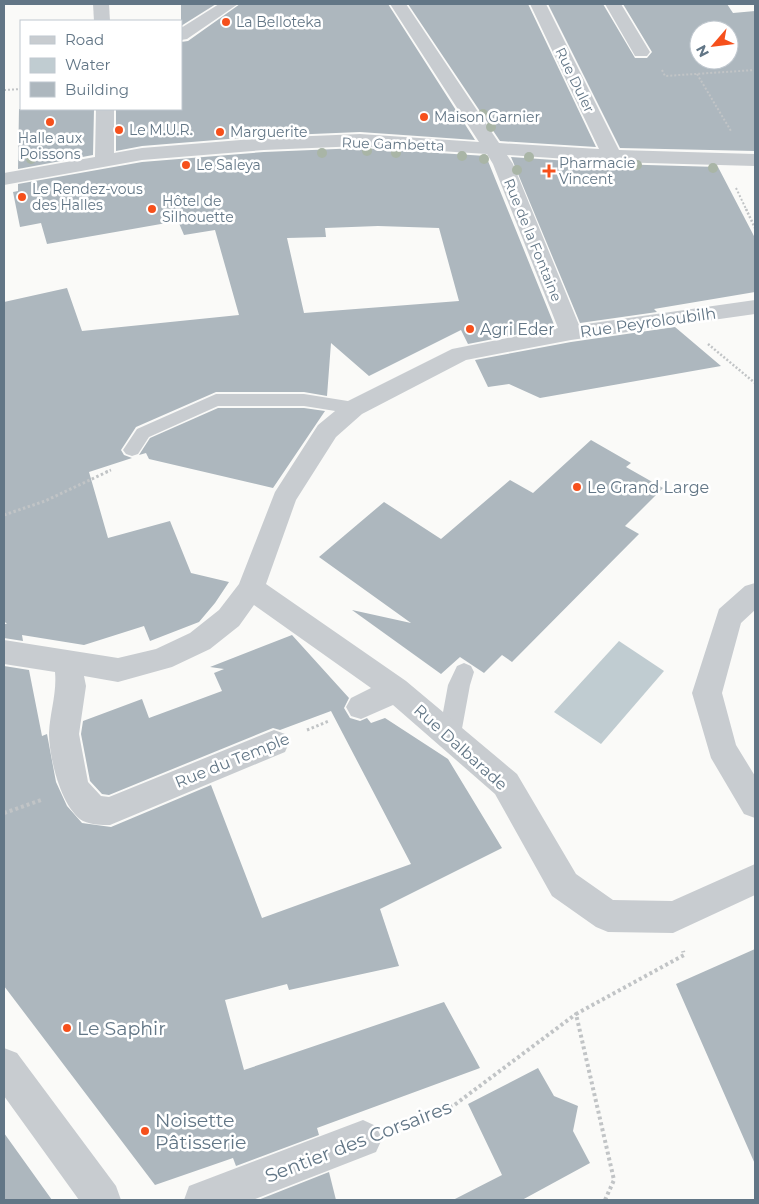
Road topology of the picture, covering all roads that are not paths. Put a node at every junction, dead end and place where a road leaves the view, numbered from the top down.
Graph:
1 (101, 4) edge
2 (230, 4) edge
3 (398, 4) edge
4 (538, 4) edge
5 (613, 4) edge
6 (102, 20) edge
7 (182, 34) edge
8 (641, 52) road end
9 (105, 110) edge
10 (493, 148) junction
11 (612, 156) junction
12 (104, 160) junction
13 (752, 161) edge
14 (4, 177) edge
15 (755, 307) edge
16 (571, 333) junction
17 (354, 408) junction
18 (132, 450) road end
19 (251, 588) junction
20 (755, 594) edge
21 (4, 652) edge
22 (68, 663) junction
23 (464, 672) dead end
24 (396, 690) junction
25 (361, 707) road end
26 (450, 734) junction
27 (274, 743) road end
28 (755, 804) edge
29 (755, 879) edge
30 (4, 1066) edge
31 (363, 1139) road end
32 (96, 1198) edge
33 (204, 1200) edge

1 - 6 street
2 - 7 street
3 - 10 street, Rue de la Fontaine
4 - 11 street, Rue Duler
5 - 8 street
9 - 12 street
10 - 11 street, Rue Gambetta
10 - 12 street, Rue Gambetta
10 - 16 street, Rue de la Fontaine
11 - 13 street, Rue Gambetta
12 - 14 street, Rue Gambetta
15 - 16 street, Rue Peyroloubilh
16 - 17 street, Rue Peyroloubilh
17 - 18 lane
17 - 19 street, Rue Peyroloubilh
19 - 22 street, Rue Peyroloubilh
19 - 24 street, Rue Dalbarade
20 - 28 street
21 - 22 street, Rue Peyroloubilh
22 - 27 street, Rue du Temple
23 - 26 lane
24 - 25 street
24 - 26 street, Rue Dalbarade
26 - 29 street, Rue Dalbarade
30 - 32 street
31 - 33 street, Sentier des Corsaires

